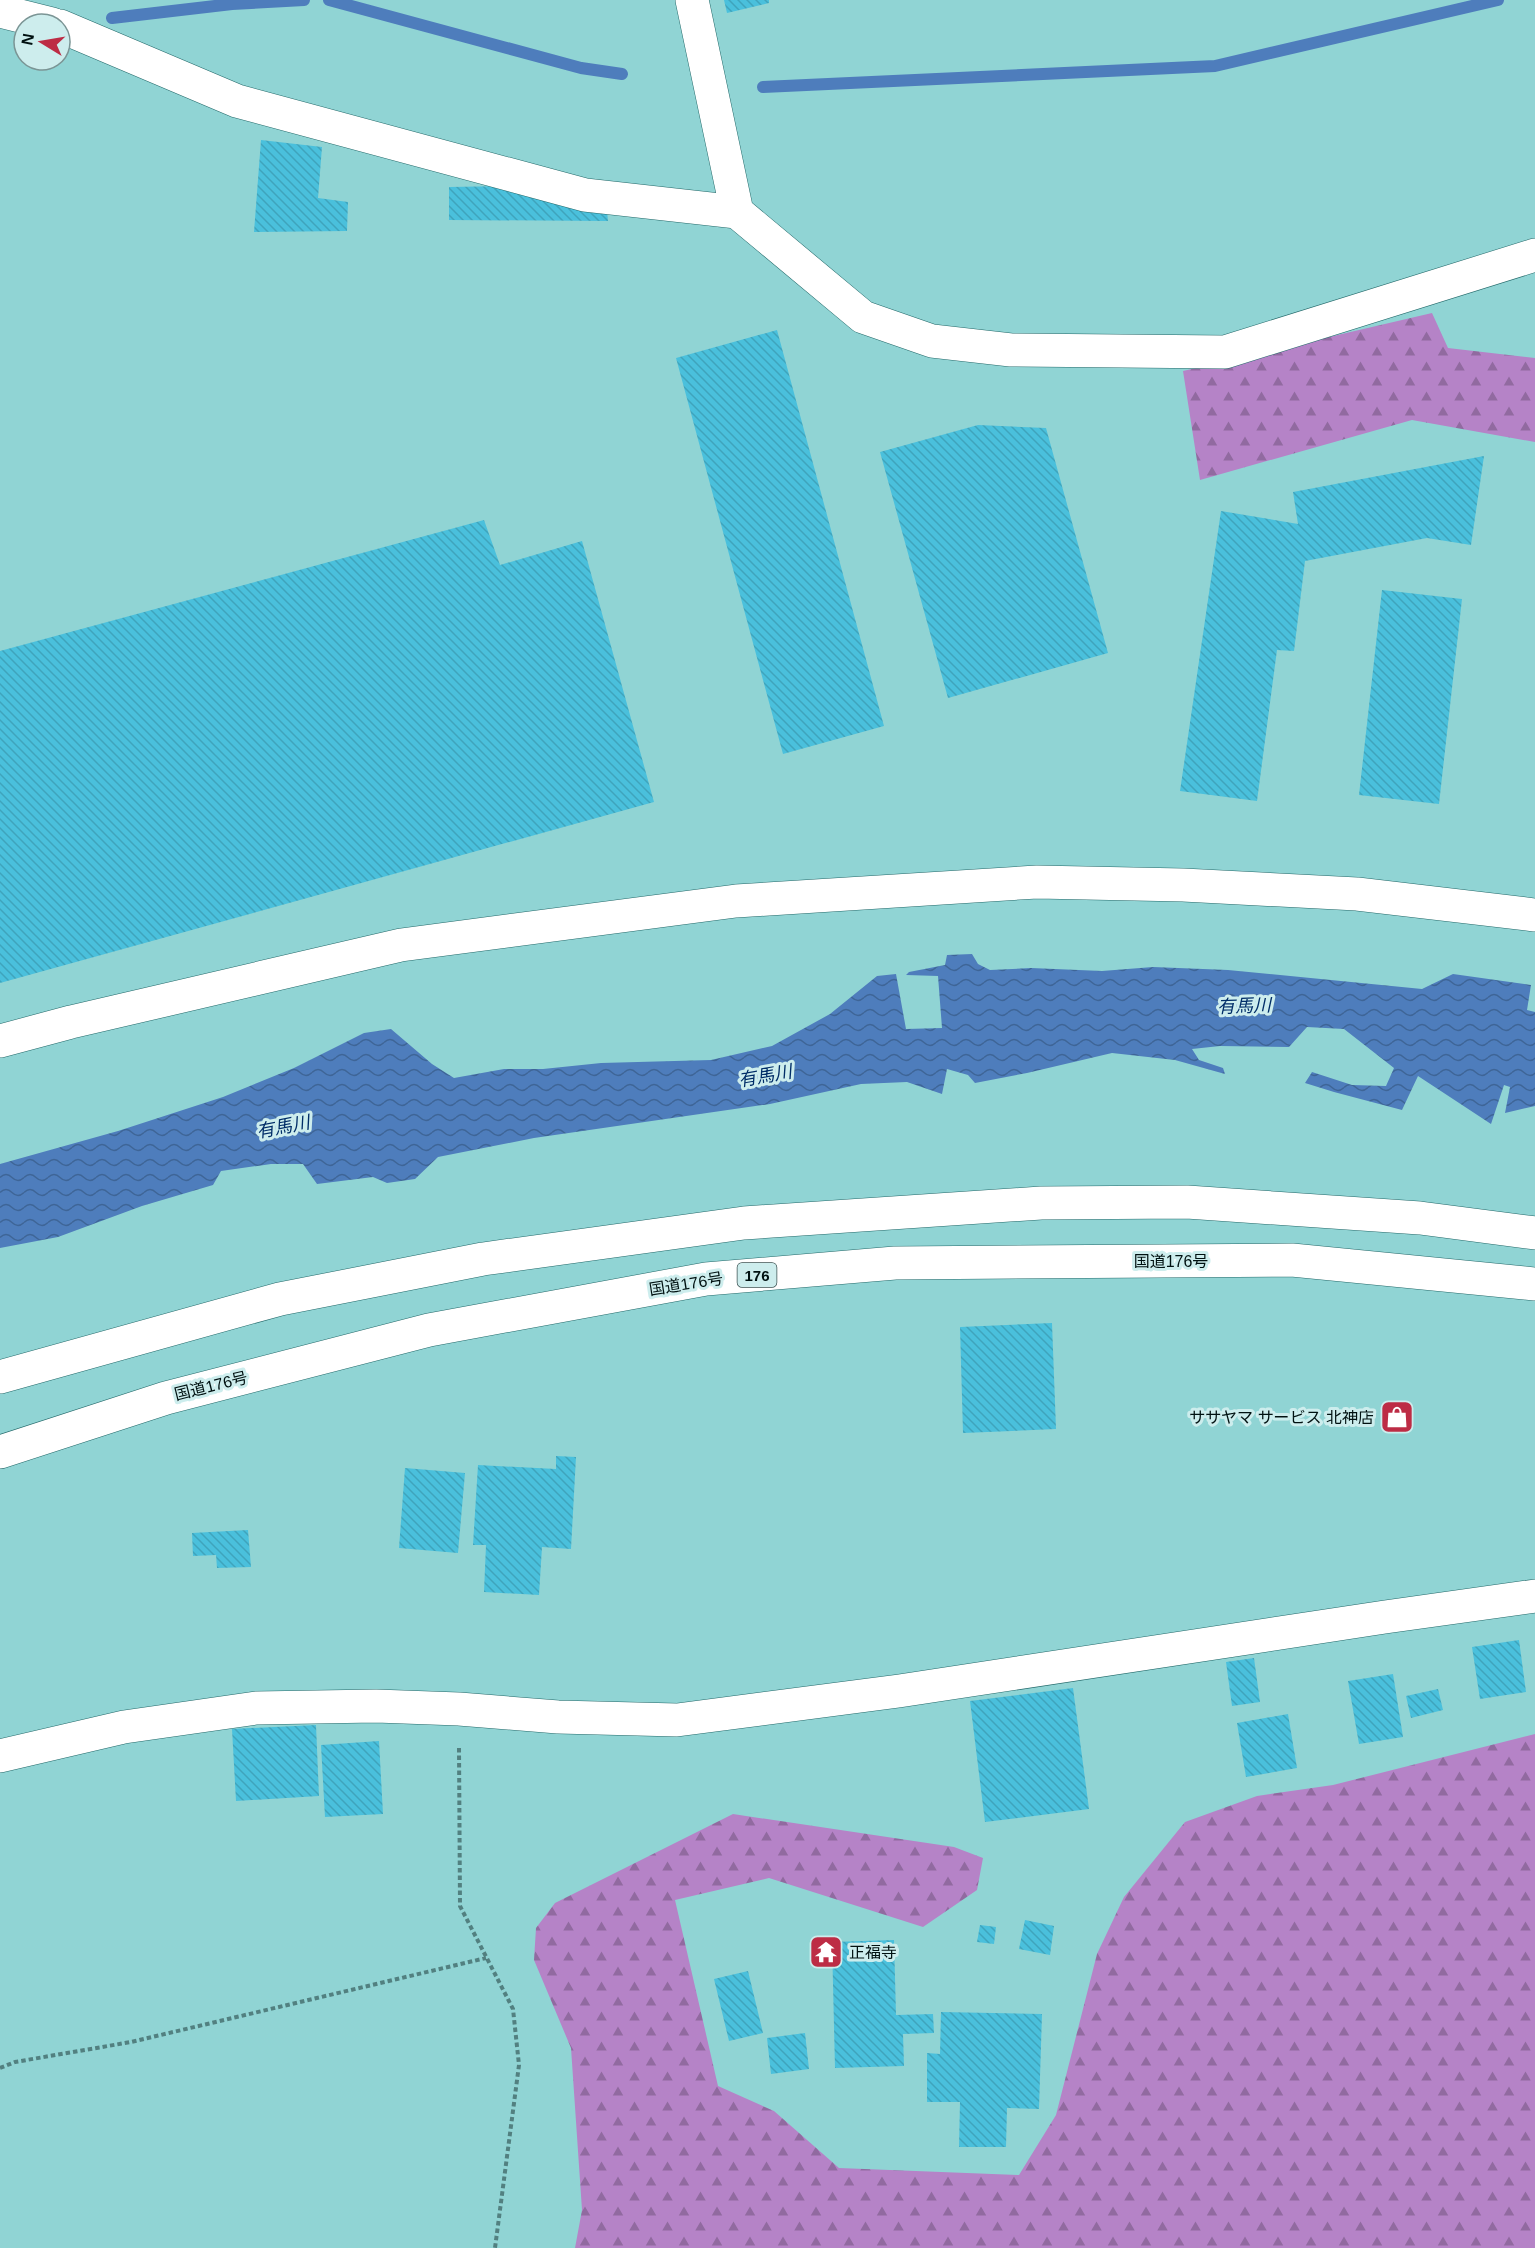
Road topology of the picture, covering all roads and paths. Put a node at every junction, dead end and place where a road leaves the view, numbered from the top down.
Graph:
1 (692, 0) edge
2 (72, 31) edge
3 (737, 212) junction
4 (1535, 255) edge
5 (1535, 915) edge
6 (0, 1041) edge
7 (1535, 1233) edge
8 (1535, 1284) edge
9 (0, 1377) edge
10 (0, 1452) edge
11 (1535, 1596) edge
12 (459, 1709) junction
13 (0, 1756) edge
14 (486, 1958) junction
15 (0, 2068) edge
16 (495, 2248) edge

1 - 3 main road
2 - 3 main road
3 - 4 main road
5 - 6 main road
7 - 9 main road
8 - 10 main road, 国道176号 / 176
11 - 12 main road
12 - 13 main road
12 - 14 path
14 - 15 path
14 - 16 path

